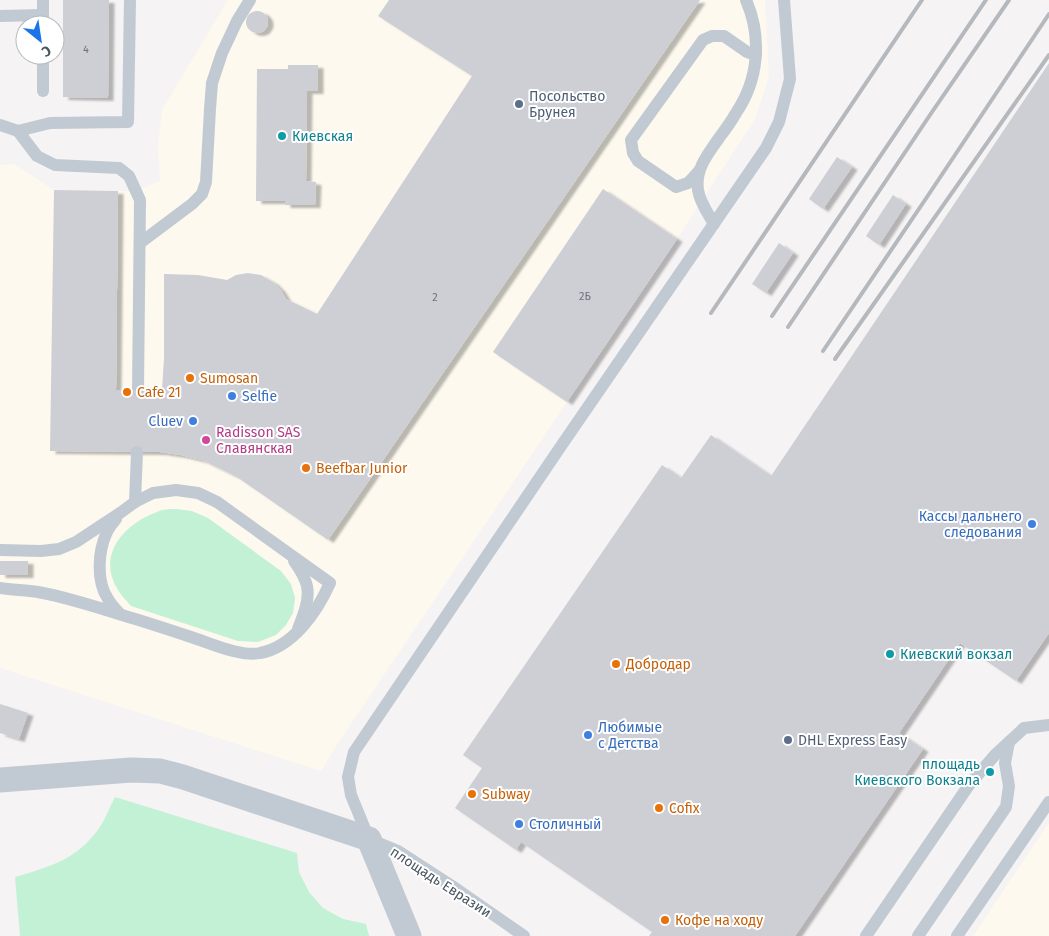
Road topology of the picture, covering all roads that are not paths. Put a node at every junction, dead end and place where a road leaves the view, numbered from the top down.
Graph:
1 (44, 0) edge
2 (130, 0) edge
3 (250, 0) edge
4 (746, 0) edge
5 (784, 0) edge
6 (43, 15) edge
7 (0, 16) edge
8 (15, 17) edge
9 (756, 55) junction
10 (43, 65) edge
11 (42, 91) dead end
12 (0, 125) edge
13 (18, 131) junction
14 (699, 171) junction
15 (714, 224) junction
16 (140, 243) junction
17 (138, 390) dead end
18 (137, 452) dead end
19 (135, 502) junction
20 (120, 513) junction
21 (0, 550) edge
22 (291, 556) junction
23 (0, 588) edge
24 (121, 615) junction
25 (296, 633) junction
26 (1049, 725) edge
27 (1009, 742) junction
28 (0, 780) edge
29 (1049, 802) edge
30 (369, 839) junction
31 (410, 936) edge
32 (524, 936) edge
33 (866, 936) edge
34 (918, 936) edge
35 (957, 936) edge

1 - 6 lane
2 - 13 lane
3 - 16 lane
4 - 9 lane
5 - 15 lane
7 - 8 lane
9 - 14 lane
9 - 14 lane
10 - 11 lane
12 - 13 lane
13 - 16 lane
14 - 15 lane
15 - 30 lane
16 - 17 lane
18 - 19 lane
19 - 20 lane
19 - 22 lane
20 - 21 lane
20 - 24 lane
22 - 25 lane
22 - 25 lane
23 - 24 lane
24 - 25 lane
26 - 27 lane
27 - 33 lane
27 - 34 lane
28 - 30 street
29 - 35 lane
30 - 31 street, площадь Евразии
30 - 32 lane, площадь Евразии

